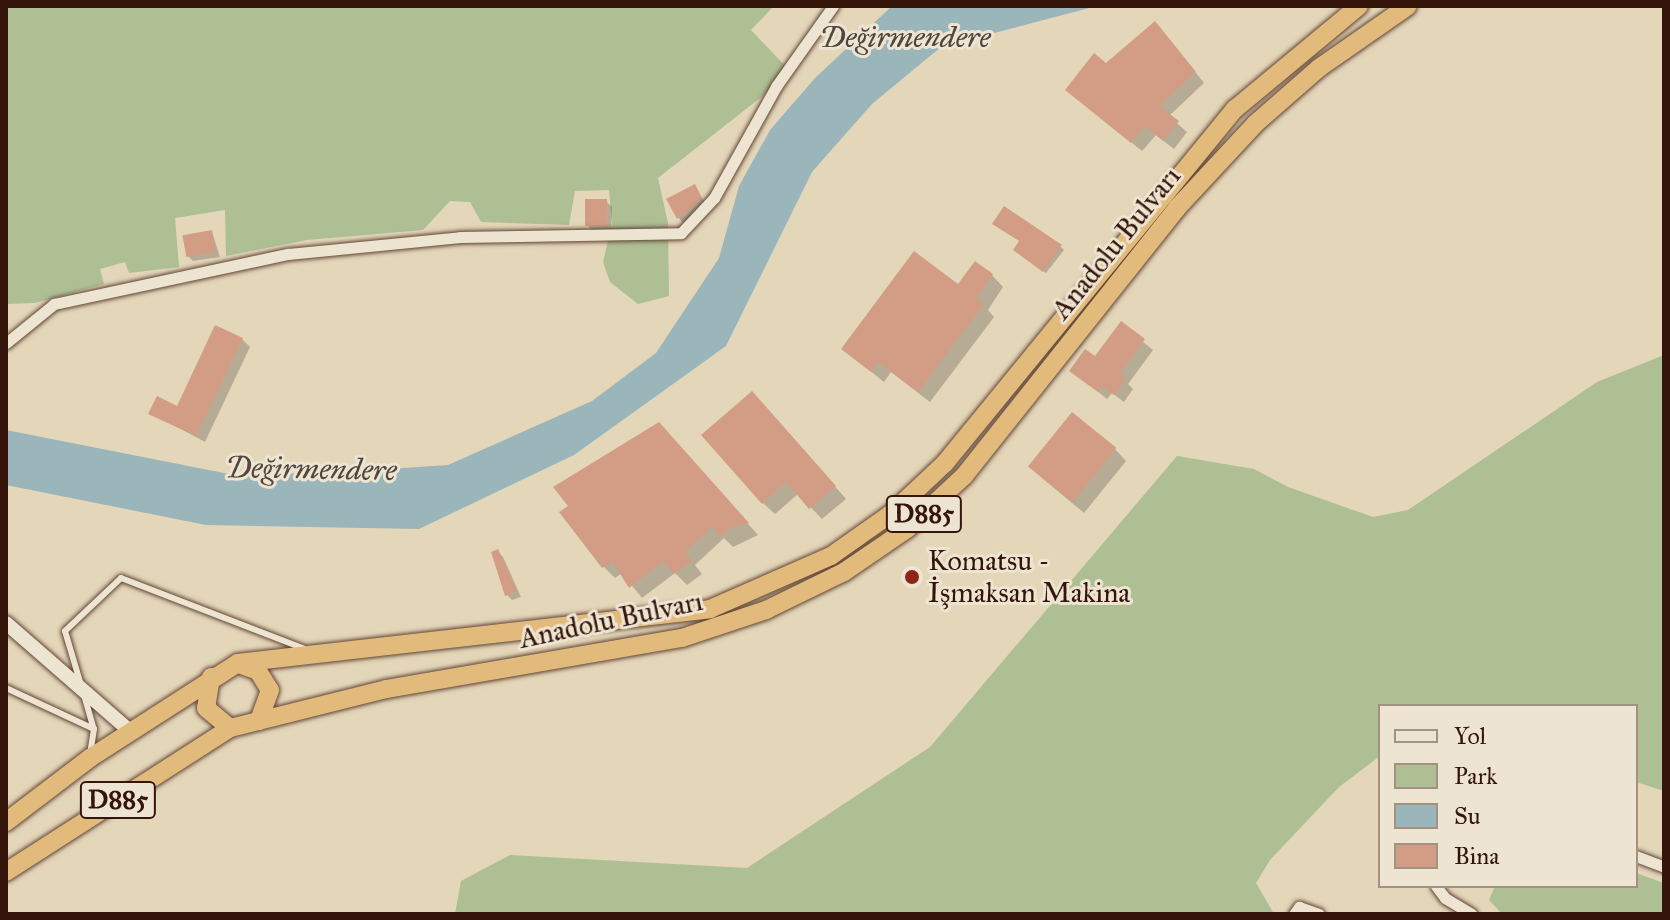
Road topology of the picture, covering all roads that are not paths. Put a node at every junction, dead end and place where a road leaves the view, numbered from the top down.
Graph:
1 (833, 6) edge
2 (1359, 6) edge
3 (1408, 6) edge
4 (6, 343) edge
5 (6, 623) edge
6 (311, 651) junction
7 (238, 663) junction
8 (211, 677) junction
9 (6, 688) edge
10 (83, 692) junction
11 (259, 721) junction
12 (230, 728) junction
13 (94, 729) junction
14 (130, 731) junction
15 (90, 758) junction
16 (6, 822) edge
17 (1638, 857) edge
18 (1664, 867) edge
19 (6, 872) edge
20 (1438, 888) edge
21 (1294, 914) edge
22 (1319, 914) edge
23 (1472, 914) edge

1 - 4 street
2 - 6 highway, Anadolu Bulvarı / D885
3 - 11 highway, Anadolu Bulvarı / D885
5 - 10 street
6 - 7 highway, Anadolu Bulvarı / D885
6 - 10 lane
7 - 8 highway, Anadolu Bulvarı
7 - 11 highway
8 - 12 highway
8 - 14 highway, Anadolu Bulvarı / D885
9 - 13 lane
10 - 13 lane
10 - 14 street
11 - 12 highway, Anadolu Bulvarı
12 - 19 highway, Anadolu Bulvarı / D885
13 - 15 lane
14 - 15 highway, Anadolu Bulvarı / D885
15 - 16 highway, Anadolu Bulvarı / D885
17 - 18 street
20 - 23 street
21 - 22 street

